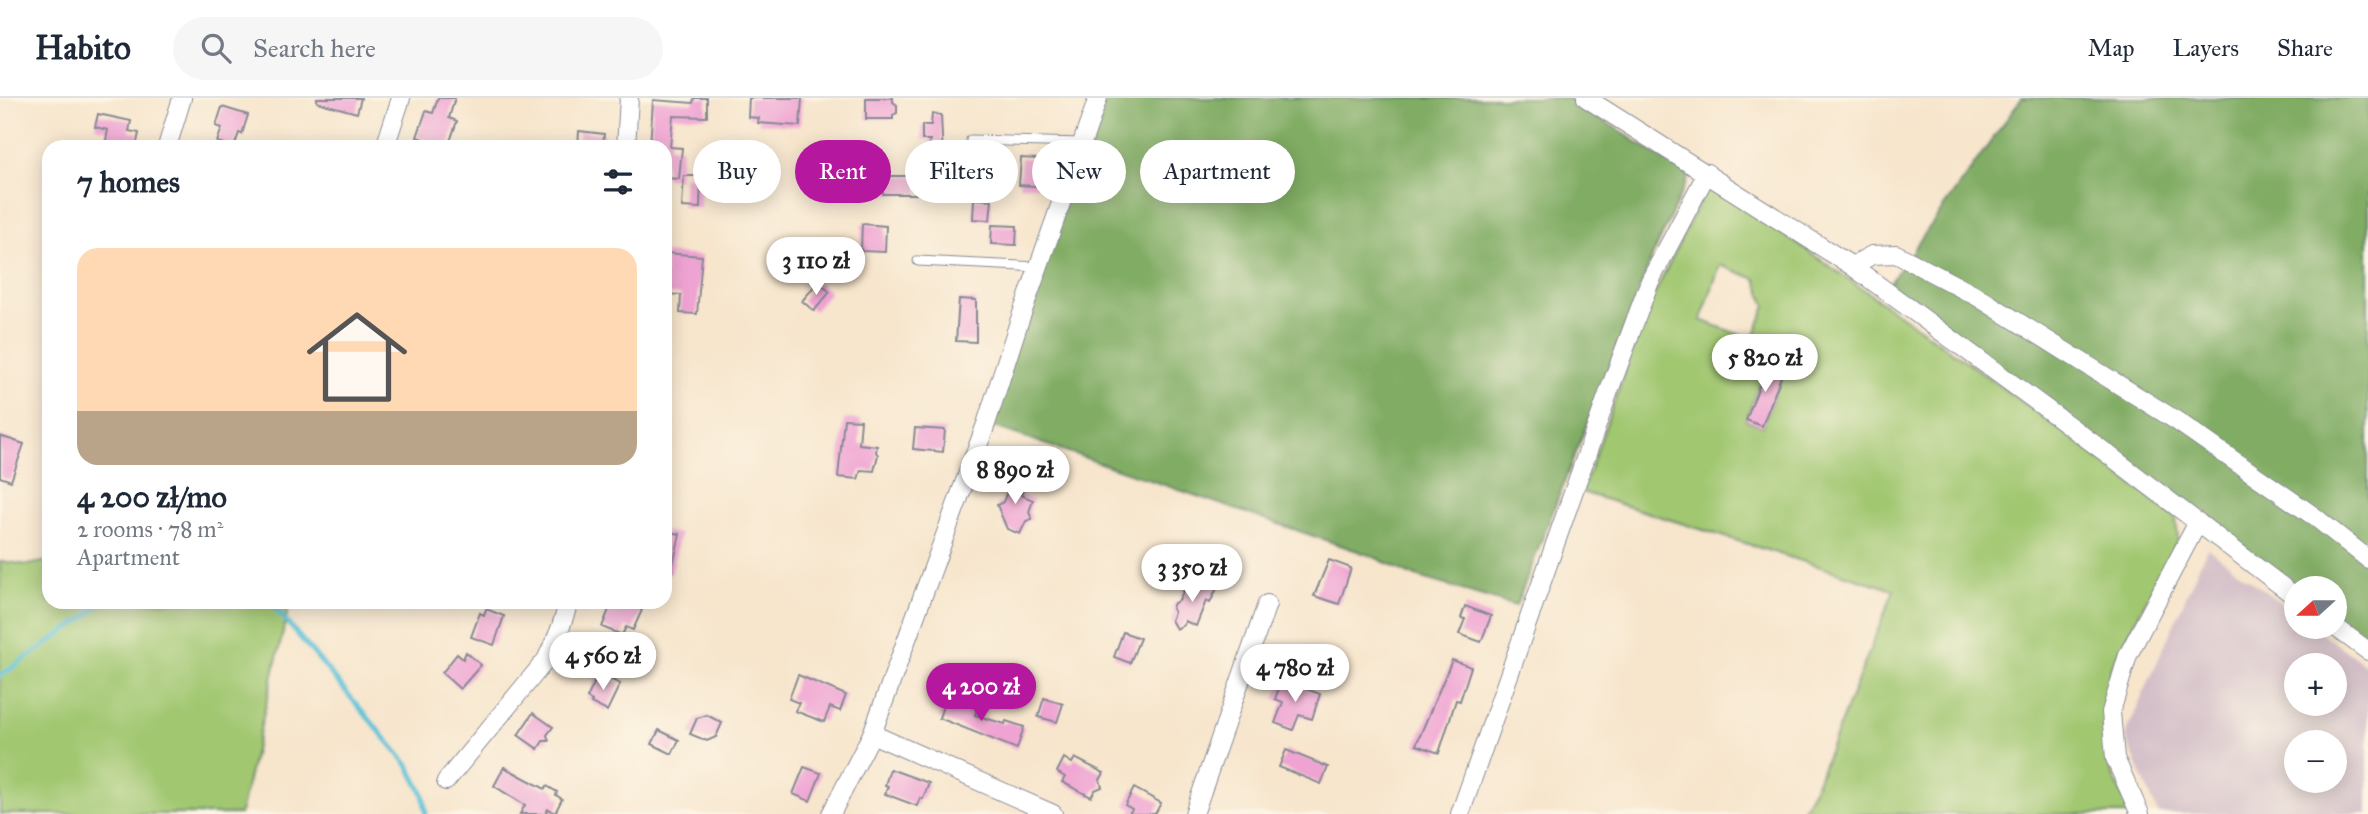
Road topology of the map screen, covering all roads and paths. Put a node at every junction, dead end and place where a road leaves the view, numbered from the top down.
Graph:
1 (182, 98) edge
2 (401, 98) edge
3 (629, 98) edge
4 (1098, 98) edge
5 (1586, 98) edge
6 (971, 139) dead end
7 (169, 140) edge
8 (387, 140) edge
9 (626, 140) edge
10 (1083, 140) edge
11 (1032, 141) edge
12 (1707, 173) junction
13 (1061, 203) edge
14 (918, 261) dead end
15 (1039, 267) junction
16 (1852, 267) junction
17 (2198, 522) junction
18 (2368, 559) edge
19 (2284, 588) edge
20 (1267, 604) dead end
21 (567, 609) edge
22 (2347, 636) edge
23 (2368, 652) edge
24 (872, 734) junction
25 (446, 781) dead end
26 (831, 814) edge
27 (1053, 814) edge
28 (1194, 814) edge
29 (1460, 814) edge
30 (2140, 814) edge

1 - 7 street
2 - 8 street
3 - 9 street
4 - 10 street
5 - 12 street
6 - 11 lane
12 - 16 street
12 - 29 street
13 - 15 street
14 - 15 lane
15 - 24 street
16 - 17 street
16 - 18 street
17 - 19 street
17 - 30 street
20 - 28 street
21 - 25 street
22 - 23 street
24 - 26 street
24 - 27 street

